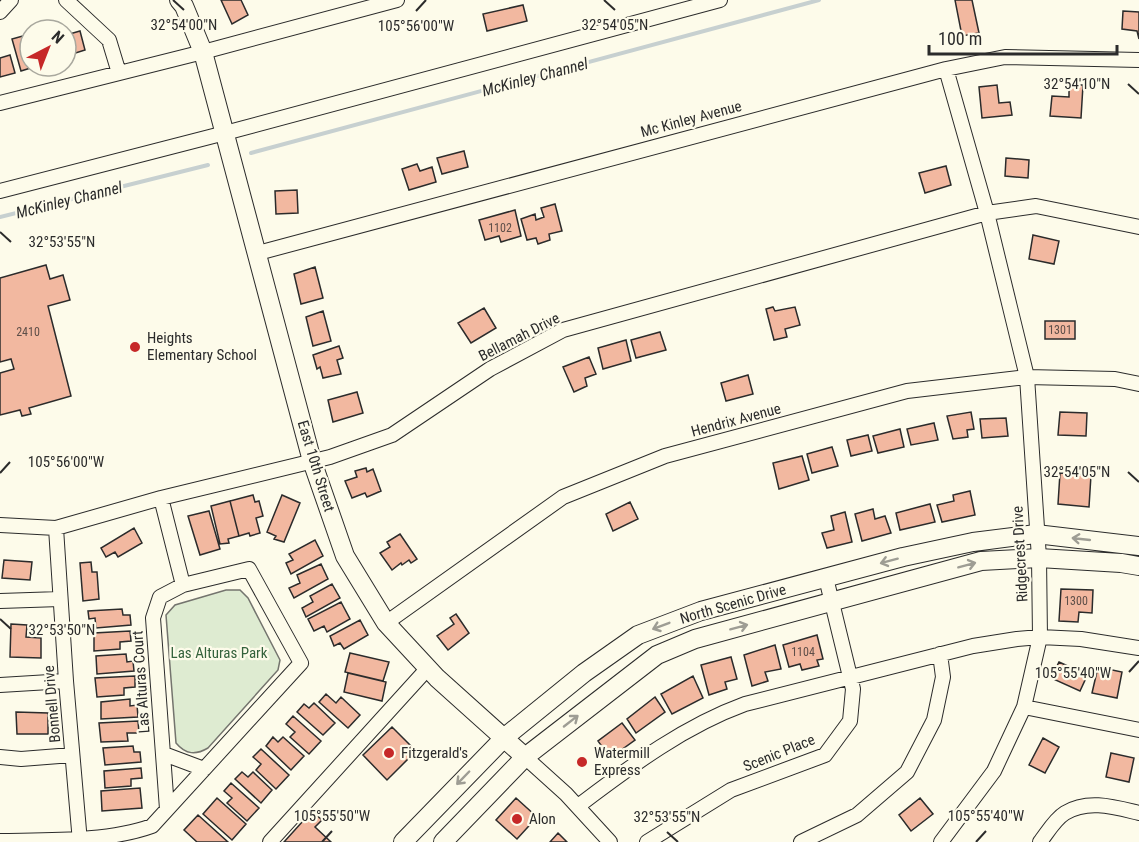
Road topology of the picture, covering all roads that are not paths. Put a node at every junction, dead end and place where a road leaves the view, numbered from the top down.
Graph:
1 (11, 0) edge
2 (66, 0) edge
3 (179, 0) edge
4 (397, 0) edge
5 (720, 0) edge
6 (0, 12) edge
7 (203, 52) junction
8 (1139, 60) edge
9 (946, 69) junction
10 (119, 73) junction
11 (0, 103) edge
12 (225, 133) junction
13 (0, 191) edge
14 (987, 213) junction
15 (1139, 227) edge
16 (258, 253) junction
17 (1027, 377) junction
18 (1139, 384) edge
19 (312, 461) junction
20 (161, 498) junction
21 (0, 525) edge
22 (56, 528) junction
23 (1036, 534) junction
24 (1139, 546) edge
25 (1039, 558) junction
26 (1139, 566) edge
27 (826, 578) junction
28 (183, 585) junction
29 (60, 599) junction
30 (0, 601) edge
31 (832, 601) junction
32 (386, 623) junction
33 (1040, 637) junction
34 (1139, 648) edge
35 (940, 654) junction
36 (428, 668) junction
37 (850, 676) junction
38 (66, 681) junction
39 (0, 685) edge
40 (1024, 706) junction
41 (1139, 730) edge
42 (505, 737) junction
43 (164, 754) junction
44 (72, 755) junction
45 (0, 757) edge
46 (525, 757) junction
47 (204, 770) junction
48 (578, 807) junction
49 (167, 809) junction
50 (1139, 813) edge
51 (0, 841) edge
52 (80, 841) edge
53 (270, 842) edge
54 (402, 842) edge
55 (443, 842) edge
56 (610, 842) edge
57 (647, 842) edge
58 (801, 842) edge
59 (941, 842) edge
60 (1040, 842) edge

1 - 6 street
2 - 10 street
3 - 7 main road, East 10th Street
4 - 7 street
5 - 12 street
7 - 10 street
7 - 12 main road, East 10th Street
8 - 9 street, Mc Kinley Avenue
9 - 14 street, Ridgecrest Drive
9 - 16 street, Mc Kinley Avenue
10 - 11 street
12 - 13 street
12 - 16 main road, East 10th Street
14 - 15 street, Bellamah Drive
14 - 17 street, Ridgecrest Drive
14 - 19 street, Bellamah Drive
16 - 19 main road, East 10th Street
17 - 18 street, Hendrix Avenue
17 - 23 street, Ridgecrest Drive
17 - 32 street, Hendrix Avenue
19 - 20 street, Bellamah Drive
19 - 32 main road, East 10th Street
20 - 22 street, Bellamah Drive
20 - 28 street
21 - 22 street, Bellamah Drive
22 - 29 street, Bonnell Drive
24 -> 23 main road, North Scenic Drive
23 - 25 street, Ridgecrest Drive
23 -> 27 main road, North Scenic Drive
25 - 26 main road, North Scenic Drive
31 -> 25 main road, North Scenic Drive
25 - 33 street, Ridgecrest Drive
27 - 31 street, Scenic Place
27 -> 42 main road, North Scenic Drive
28 - 43 street, Las Alturas Court
28 - 47 street, Las Alturas Court
29 - 30 street
29 - 38 street, Bonnell Drive
31 - 37 street, Scenic Place
46 -> 31 main road, North Scenic Drive
32 - 36 main road, East 10th Street
33 - 34 street
33 - 35 street
33 - 40 street, Ridgecrest Drive
35 - 37 street
35 - 58 street
36 - 42 main road, East 10th Street
36 - 53 street
37 - 48 street
37 - 57 street, Scenic Place
38 - 39 street
38 - 44 street, Bonnell Drive
40 - 41 street
40 - 59 street, Ridgecrest Drive
42 - 46 main road, East 10th Street
42 -> 54 main road, North Scenic Drive
43 - 47 street
43 - 49 street, Las Alturas Court
44 - 45 street
44 - 52 street, Bonnell Drive
46 - 48 street, East 10th Street
46 - 55 main road, North Scenic Drive
47 - 49 street, Las Alturas Court
48 - 56 street, East 10th Street
49 - 52 street, Las Alturas Court
50 - 60 street
51 - 52 street, Las Alturas Court

